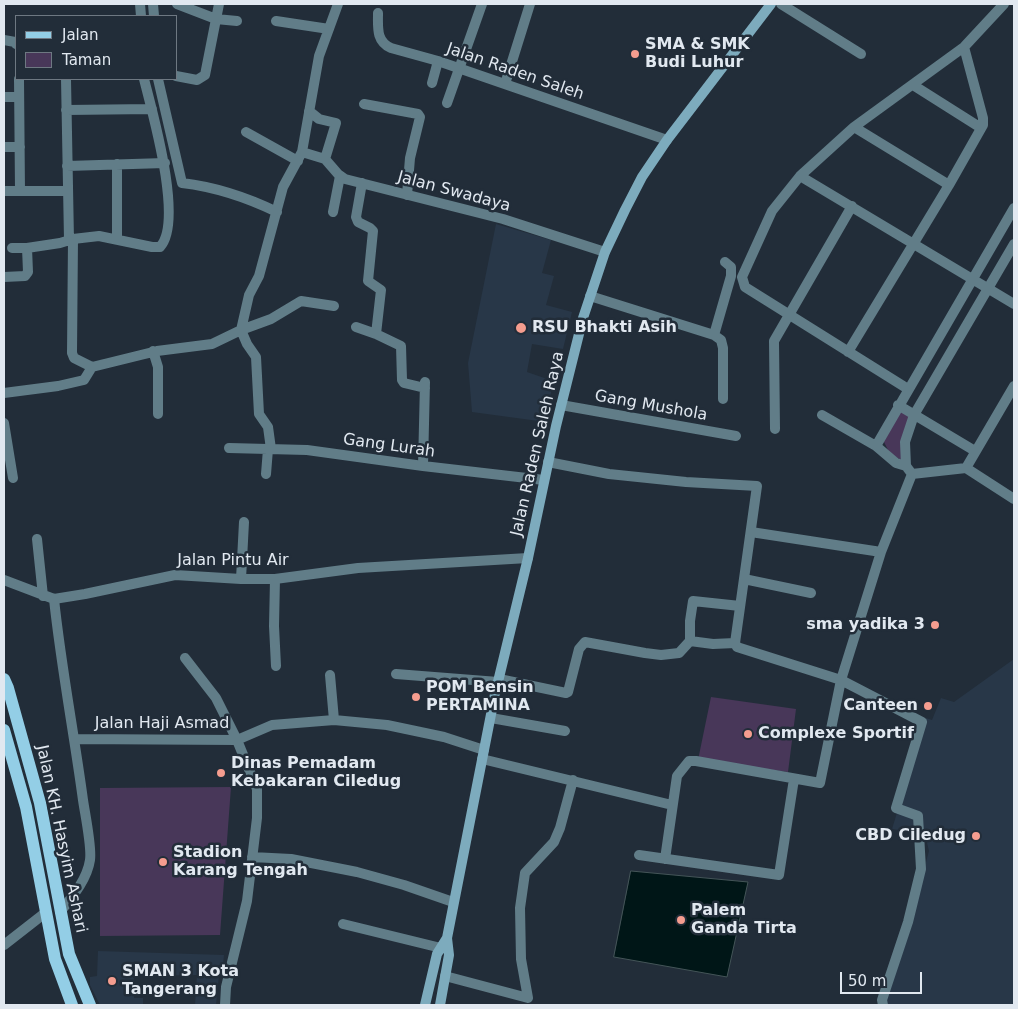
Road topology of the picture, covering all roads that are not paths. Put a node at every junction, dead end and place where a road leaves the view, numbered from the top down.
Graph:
1 (178, 4) edge
2 (219, 4) edge
3 (338, 4) edge
4 (482, 4) edge
5 (530, 4) edge
6 (771, 4) edge
7 (781, 4) edge
8 (1004, 4) edge
9 (378, 13) dead end
10 (216, 18) junction
11 (236, 21) dead end
12 (276, 21) dead end
13 (329, 29) junction
14 (964, 47) junction
15 (861, 54) dead end
16 (438, 61) junction
17 (458, 68) junction
18 (178, 76) edge
19 (19, 80) edge
20 (66, 80) edge
21 (144, 80) edge
22 (158, 80) edge
23 (432, 83) dead end
24 (505, 84) junction
25 (913, 85) junction
26 (4, 97) edge
27 (19, 97) junction
28 (364, 104) dead end
29 (447, 104) dead end
30 (152, 109) junction
31 (66, 110) junction
32 (309, 111) junction
33 (854, 127) junction
34 (981, 128) junction
35 (246, 132) dead end
36 (667, 140) junction
37 (4, 147) edge
38 (20, 147) junction
39 (300, 156) junction
40 (325, 160) junction
41 (165, 163) junction
42 (117, 164) junction
43 (67, 166) junction
44 (340, 176) junction
45 (800, 176) junction
46 (362, 184) junction
47 (949, 185) junction
48 (4, 191) edge
49 (20, 191) junction
50 (68, 191) junction
51 (406, 195) junction
52 (852, 206) junction
53 (1014, 208) edge
54 (277, 212) junction
55 (333, 212) dead end
56 (117, 239) junction
57 (71, 240) junction
58 (914, 244) junction
59 (1014, 244) edge
60 (12, 248) dead end
61 (27, 248) junction
62 (605, 252) junction
63 (725, 262) dead end
64 (4, 277) edge
65 (974, 280) junction
66 (989, 289) junction
67 (590, 296) junction
68 (1014, 304) edge
69 (334, 306) dead end
70 (789, 314) junction
71 (356, 328) dead end
72 (242, 330) junction
73 (376, 334) junction
74 (714, 335) junction
75 (153, 352) junction
76 (848, 352) junction
77 (92, 367) junction
78 (1014, 386) edge
79 (908, 389) junction
80 (4, 392) edge
81 (723, 399) dead end
82 (561, 405) junction
83 (898, 405) junction
84 (158, 414) dead end
85 (822, 415) dead end
86 (914, 415) junction
87 (4, 423) edge
88 (775, 429) dead end
89 (736, 436) dead end
90 (876, 446) junction
91 (229, 448) dead end
92 (269, 449) junction
93 (975, 451) junction
94 (548, 462) junction
95 (423, 466) junction
96 (966, 468) junction
97 (909, 470) junction
98 (266, 474) dead end
99 (12, 478) dead end
100 (544, 480) junction
101 (1014, 499) edge
102 (244, 522) dead end
103 (751, 532) junction
104 (38, 539) dead end
105 (881, 552) junction
106 (528, 558) junction
107 (242, 579) junction
108 (275, 579) junction
109 (744, 579) junction
110 (4, 580) edge
111 (811, 592) dead end
112 (43, 596) junction
113 (54, 599) junction
114 (740, 606) junction
115 (690, 641) junction
116 (734, 643) junction
117 (184, 658) dead end
118 (276, 666) dead end
119 (396, 674) dead end
120 (330, 675) dead end
121 (4, 679) edge
122 (498, 680) junction
123 (841, 680) junction
124 (491, 718) junction
125 (334, 720) junction
126 (4, 730) edge
127 (565, 731) dead end
128 (74, 739) junction
129 (236, 740) junction
130 (483, 755) junction
131 (794, 779) junction
132 (573, 780) junction
133 (40, 803) junction
134 (672, 805) junction
135 (26, 807) junction
136 (639, 855) dead end
137 (252, 857) junction
138 (665, 859) junction
139 (453, 902) junction
140 (60, 912) junction
141 (45, 913) junction
142 (343, 924) dead end
143 (447, 938) junction
144 (4, 945) edge
145 (441, 948) junction
146 (445, 976) junction
147 (72, 1005) edge
148 (90, 1005) edge
149 (225, 1005) edge
150 (425, 1005) edge
151 (440, 1005) edge
152 (883, 1005) edge

1 - 10 street
2 - 10 street
3 - 13 street
4 - 17 street
5 - 24 street
6 - 36 main road, Jalan Raden Saleh Raya
7 - 15 street
8 - 14 street
9 - 16 street, Jalan Raden Saleh
10 - 11 street
10 - 18 street
12 - 13 street
13 - 32 street
14 - 25 street
14 - 34 street
16 - 17 street, Jalan Raden Saleh
16 - 23 street
17 - 24 street, Jalan Raden Saleh
17 - 29 street
19 - 27 street
20 - 31 street
21 - 30 street
22 - 54 street
24 - 36 street, Jalan Raden Saleh
25 - 33 street
25 - 34 street
26 - 27 street
27 - 38 street
28 - 51 street
30 - 31 street
30 - 41 street
31 - 43 street
32 - 39 street
32 - 40 street
33 - 45 street
33 - 47 street
34 - 47 street
35 - 39 street, Jalan Swadaya
36 - 62 main road, Jalan Raden Saleh Raya
37 - 38 street
38 - 49 street
39 - 40 street, Jalan Swadaya
39 - 54 street
40 - 44 street, Jalan Swadaya
41 - 42 street
41 - 56 street
42 - 43 street
42 - 56 street
43 - 50 street
44 - 46 street, Jalan Swadaya
44 - 55 street
45 - 52 street
45 - 70 street
46 - 51 street, Jalan Swadaya
46 - 73 street
47 - 58 street
48 - 49 street
49 - 50 street
50 - 57 street
51 - 62 street, Jalan Swadaya
52 - 58 street
52 - 70 street
53 - 65 street
54 - 72 street
56 - 57 street
57 - 61 street
57 - 77 street
58 - 65 street
58 - 76 street
59 - 66 street
60 - 61 street
61 - 64 street
62 - 67 main road, Jalan Raden Saleh Raya
63 - 74 street
65 - 66 street
65 - 79 street
66 - 68 street
66 - 86 street
67 - 74 street
67 - 82 main road, Jalan Raden Saleh Raya
69 - 72 street
70 - 76 street
70 - 88 street
71 - 73 street
72 - 75 street
72 - 92 street
73 - 95 street
74 - 81 street
75 - 77 street
75 - 84 street
76 - 79 street
77 - 80 street
78 - 93 street
79 - 83 street
82 - 89 street, Gang Mushola
82 - 94 main road, Jalan Raden Saleh Raya
83 - 86 street
83 - 90 street
85 - 90 street
86 - 93 street
86 - 97 street
87 - 99 street
90 - 97 street
91 - 92 street, Gang Lurah
92 - 95 street, Gang Lurah
92 - 98 street
93 - 96 street
94 - 100 main road, Jalan Raden Saleh Raya
94 - 103 street
95 - 100 street, Gang Lurah
96 - 97 street
96 - 101 street
97 - 105 street
100 - 106 main road, Jalan Raden Saleh Raya
102 - 107 street
103 - 105 street
103 - 109 street
104 - 112 street
105 - 123 street
106 - 108 street, Jalan Pintu Air
106 - 122 main road, Jalan Raden Saleh Raya
107 - 108 street, Jalan Pintu Air
107 - 113 street, Jalan Pintu Air
108 - 118 street
109 - 111 street
109 - 114 street
110 - 112 street, Jalan Pintu Air
112 - 113 street, Jalan Pintu Air
113 - 128 street
114 - 115 street
114 - 116 street
115 - 116 street
115 - 122 street
116 - 123 street
117 - 129 street
119 - 122 street
120 - 125 street
121 - 133 main road, Jalan KH. Hasyim Ashari
122 - 124 main road, Jalan Raden Saleh Raya
123 - 131 street
123 - 152 street
124 - 127 street
124 - 130 main road, Jalan Raden Saleh Raya
125 - 129 street, Jalan Haji Asmad
125 - 130 street, Jalan Haji Asmad
126 - 135 main road, Jalan KH. Hasyim Ashari
128 - 129 street, Jalan Haji Asmad
128 - 140 street
129 - 137 street
130 - 132 street, Jalan Haji Asmad
130 - 139 main road, Jalan Raden Saleh Raya
131 - 134 street
131 - 138 street
132 - 134 street, Jalan Haji Asmad
132 - 146 street
133 - 135 main road
133 - 140 main road, Jalan KH. Hasyim Ashari
134 - 138 street
135 - 141 main road, Jalan KH. Hasyim Ashari
136 - 138 street
137 - 139 street
137 - 149 street
139 - 143 main road, Jalan Raden Saleh Raya
140 - 148 main road, Jalan KH. Hasyim Ashari
141 - 144 street
141 - 147 main road, Jalan KH. Hasyim Ashari
142 - 145 street
143 - 145 main road, Jalan Raden Saleh Raya
143 - 146 main road, Jalan Raden Saleh Raya
145 - 150 main road, Jalan Raden Saleh Raya
146 - 151 main road, Jalan Raden Saleh Raya

